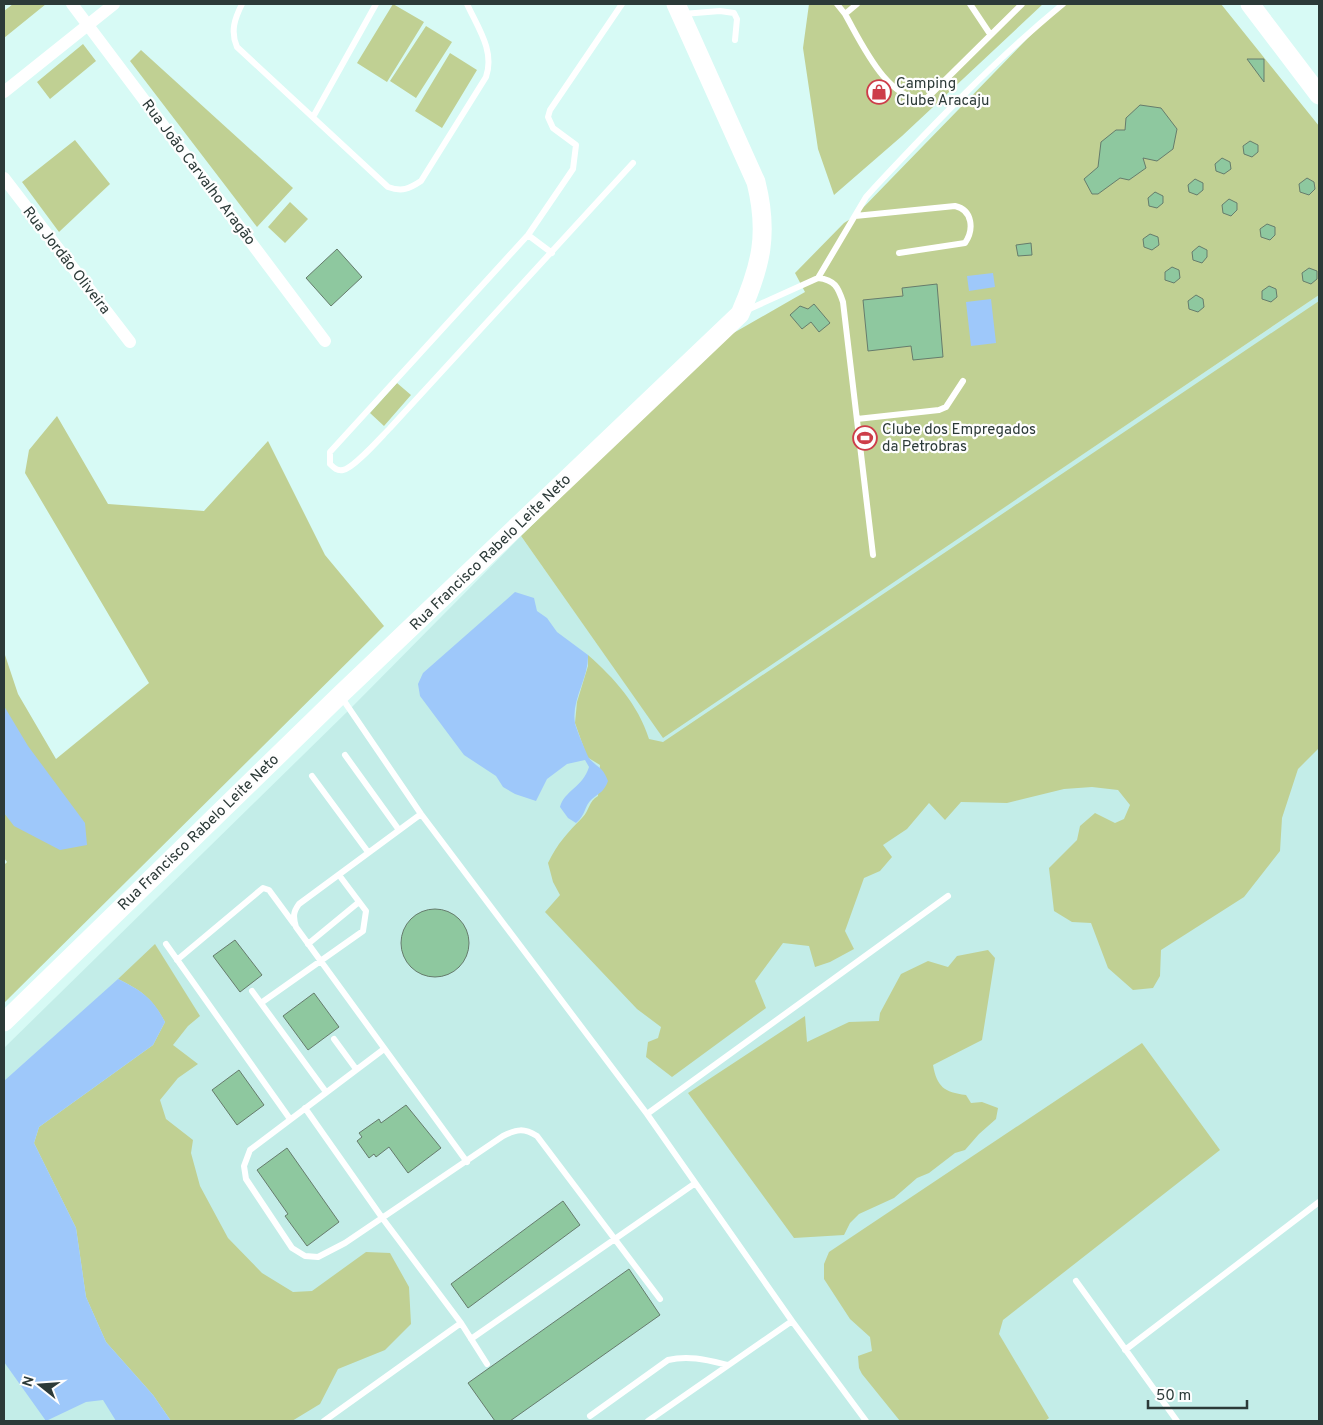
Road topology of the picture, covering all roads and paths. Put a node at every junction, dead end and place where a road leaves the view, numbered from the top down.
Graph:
1 (72, 4) edge
2 (114, 4) edge
3 (242, 4) edge
4 (376, 4) edge
5 (467, 4) edge
6 (622, 4) edge
7 (837, 4) edge
8 (857, 4) edge
9 (970, 4) edge
10 (1022, 4) edge
11 (1063, 4) edge
12 (1250, 4) edge
13 (678, 9) edge
14 (845, 14) junction
15 (88, 24) junction
16 (990, 34) junction
17 (735, 40) dead end
18 (4, 92) edge
19 (1319, 95) edge
20 (313, 118) junction
21 (634, 163) dead end
22 (4, 178) edge
23 (855, 216) junction
24 (528, 235) junction
25 (552, 253) junction
26 (899, 253) dead end
27 (818, 278) junction
28 (740, 314) junction
29 (325, 341) dead end
30 (130, 342) dead end
31 (963, 381) dead end
32 (857, 419) junction
33 (873, 555) dead end
34 (340, 695) junction
35 (345, 755) dead end
36 (312, 776) dead end
37 (421, 814) junction
38 (399, 830) junction
39 (368, 852) junction
40 (338, 875) junction
41 (948, 896) dead end
42 (359, 902) junction
43 (296, 927) junction
44 (166, 944) dead end
45 (308, 944) junction
46 (177, 960) junction
47 (321, 962) junction
48 (252, 991) dead end
49 (261, 1003) junction
50 (4, 1022) edge
51 (334, 1039) dead end
52 (384, 1049) junction
53 (356, 1069) junction
54 (326, 1092) junction
55 (305, 1108) junction
56 (647, 1114) junction
57 (290, 1119) junction
58 (467, 1162) junction
59 (694, 1184) junction
60 (1319, 1202) edge
61 (383, 1219) junction
62 (614, 1239) junction
63 (1076, 1280) dead end
64 (660, 1299) dead end
65 (792, 1321) junction
66 (460, 1323) junction
67 (471, 1339) junction
68 (1125, 1350) junction
69 (487, 1364) dead end
70 (728, 1365) junction
71 (590, 1416) dead end
72 (324, 1421) edge
73 (648, 1421) edge
74 (866, 1421) edge
75 (1177, 1421) edge

1 - 15 street, Rua João Carvalho Aragão
2 - 15 street
3 - 20 lane
4 - 20 lane
5 - 20 lane
6 - 24 lane
7 - 14 lane
8 - 14 lane
9 - 16 lane
10 - 16 lane
11 - 23 lane
12 - 19 street
13 - 17 lane
13 - 28 street, Rua Francisco Rabelo Leite Neto
14 - 16 lane
15 - 18 street
15 - 29 street, Rua João Carvalho Aragão
21 - 25 lane
22 - 30 street, Rua Jordão Oliveira
23 - 26 lane
23 - 27 lane
24 - 25 lane
24 - 25 lane
27 - 28 lane
27 - 32 lane
28 - 34 street, Rua Francisco Rabelo Leite Neto
31 - 32 lane
32 - 33 lane
34 - 37 lane
34 - 50 street, Rua Francisco Rabelo Leite Neto
35 - 38 lane
36 - 39 lane
37 - 38 lane
37 - 56 lane
38 - 39 lane
39 - 40 lane
40 - 42 lane
40 - 43 lane
41 - 56 lane
42 - 45 lane
42 - 47 lane
43 - 45 lane
43 - 46 lane
44 - 46 lane
45 - 47 lane
46 - 57 lane
47 - 49 lane
47 - 52 lane
48 - 49 lane
49 - 54 lane
51 - 53 lane
52 - 53 lane
52 - 58 lane
53 - 54 lane
54 - 55 lane
55 - 57 lane
55 - 61 lane
56 - 59 lane
57 - 61 lane
58 - 61 lane
58 - 62 lane
59 - 62 lane
59 - 65 lane
60 - 68 lane
61 - 66 lane
62 - 64 lane
62 - 67 lane
63 - 68 lane
65 - 70 lane
65 - 74 lane
66 - 67 lane
66 - 72 lane
67 - 69 lane
68 - 75 lane
70 - 71 lane
70 - 73 lane

